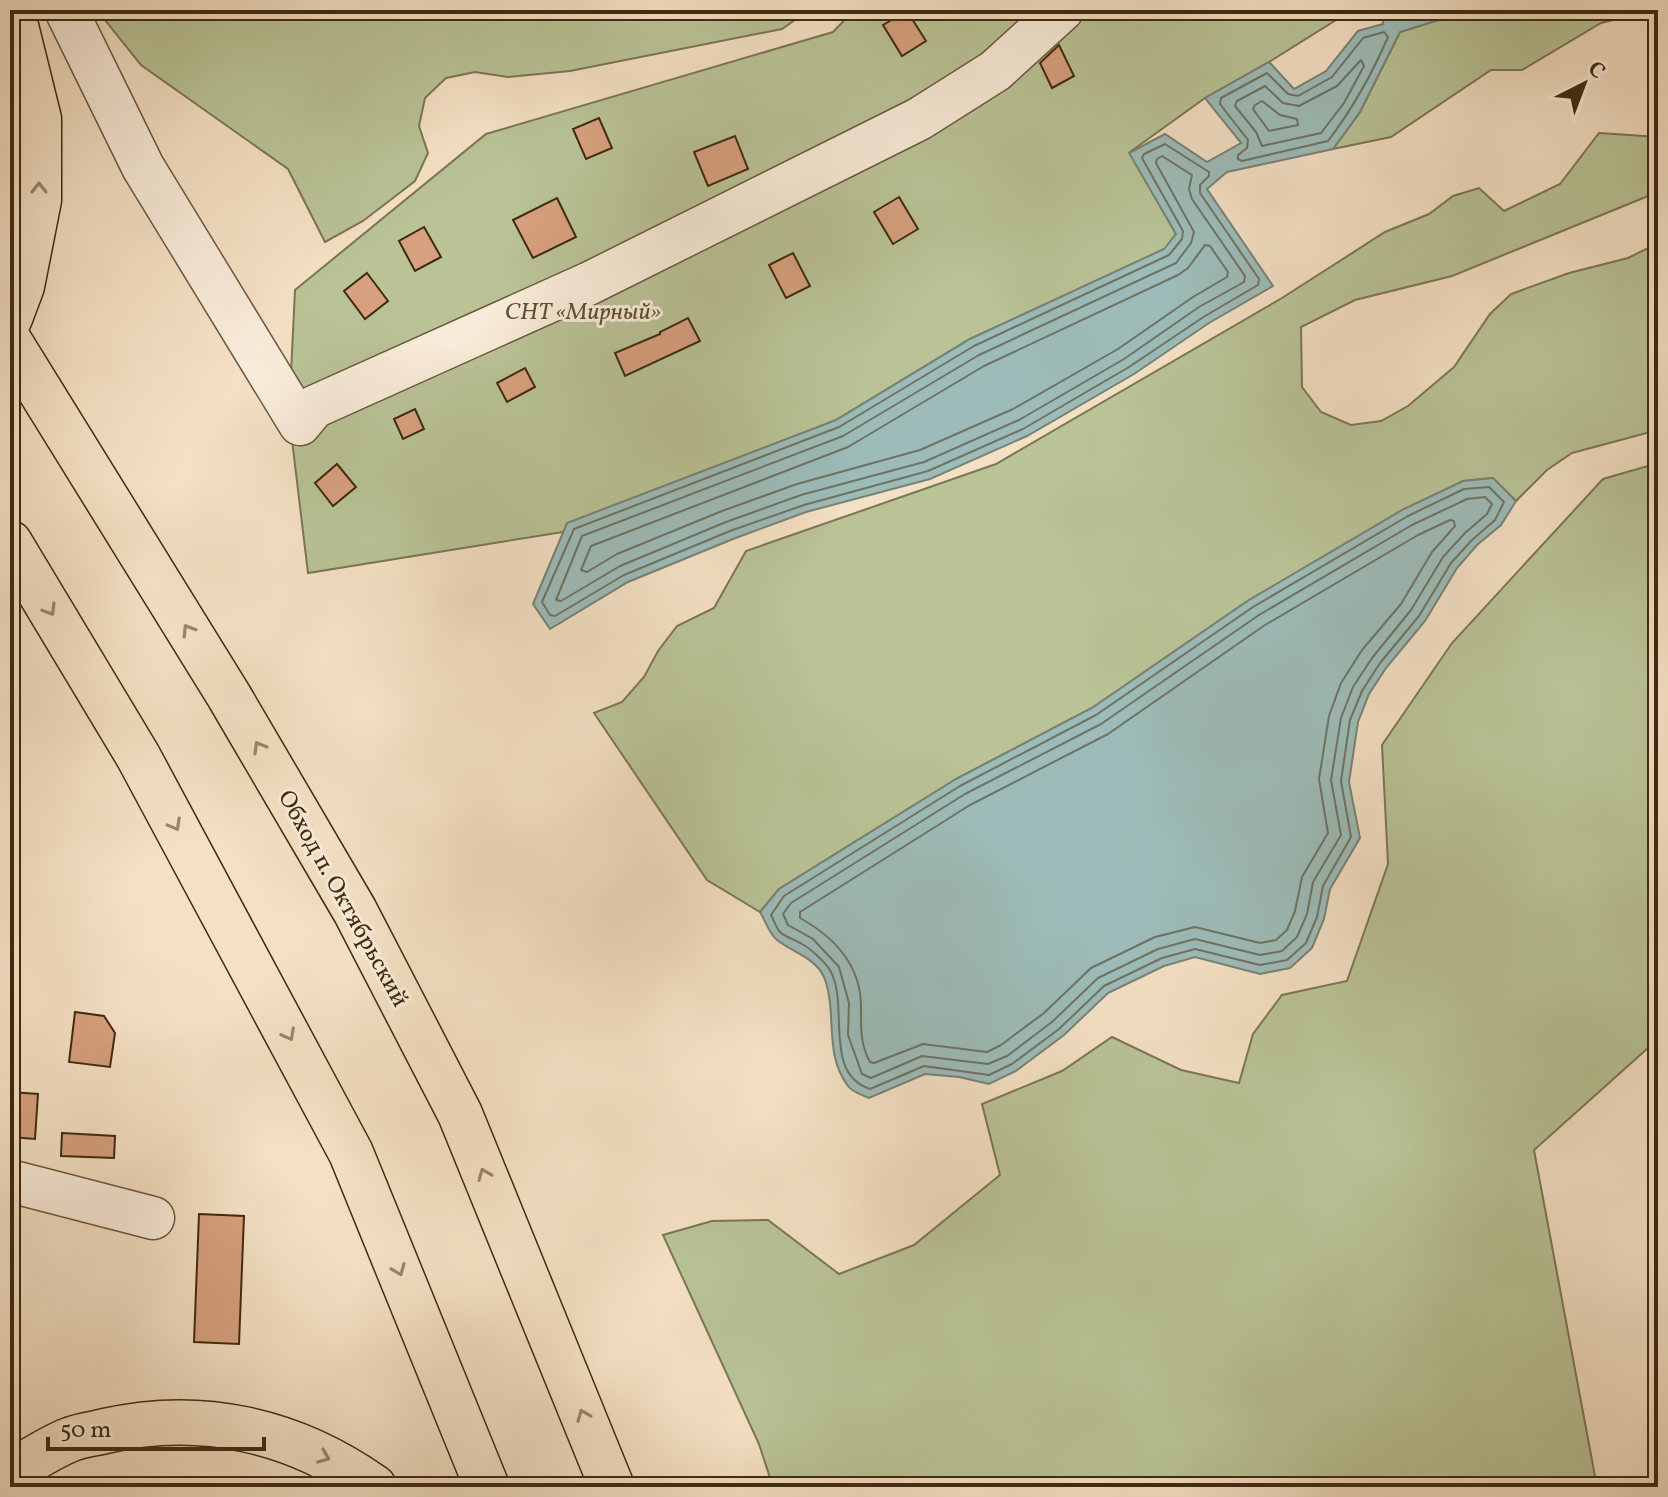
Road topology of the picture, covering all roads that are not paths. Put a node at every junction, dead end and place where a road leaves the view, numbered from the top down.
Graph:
1 (12, 10) edge
2 (66, 10) edge
3 (1062, 10) edge
4 (10, 318) edge
5 (10, 342) edge
6 (10, 543) edge
7 (10, 1181) edge
8 (153, 1218) dead end
9 (10, 1472) edge
10 (374, 1487) edge
11 (487, 1487) edge
12 (612, 1487) edge

4 -> 1 main road
2 - 3 street
12 -> 5 main road, Обход п. Октябрьский
6 -> 11 main road
7 - 8 street
9 -> 10 main road

